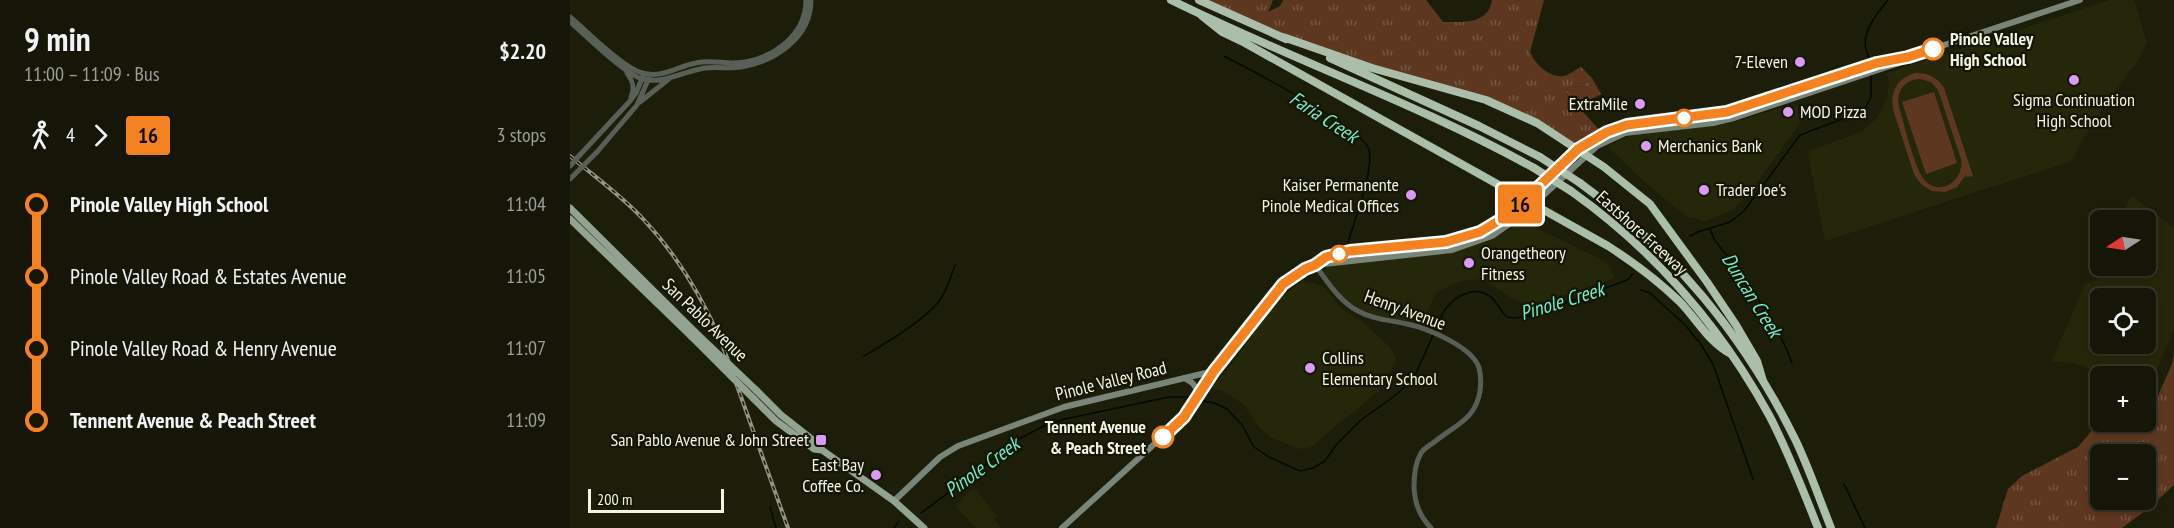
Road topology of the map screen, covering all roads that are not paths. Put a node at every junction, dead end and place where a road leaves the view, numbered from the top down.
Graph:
1 (806, 0) edge
2 (811, 0) edge
3 (1171, 0) edge
4 (1199, 0) edge
5 (2080, 0) edge
6 (1202, 16) junction
7 (570, 17) edge
8 (570, 22) edge
9 (1283, 37) junction
10 (626, 71) junction
11 (1862, 72) junction
12 (646, 77) junction
13 (671, 78) junction
14 (630, 101) junction
15 (638, 103) junction
16 (1578, 149) junction
17 (1587, 155) junction
18 (570, 166) edge
19 (570, 179) edge
20 (1524, 201) junction
21 (1533, 205) junction
22 (570, 208) edge
23 (570, 219) edge
24 (1315, 265) junction
25 (693, 334) junction
26 (1731, 354) junction
27 (1214, 371) junction
28 (1184, 378) junction
29 (1763, 381) junction
30 (1197, 396) junction
31 (822, 450) junction
32 (894, 501) junction
33 (924, 528) edge
34 (1062, 528) edge
35 (1431, 528) edge
36 (1818, 528) edge
37 (1831, 528) edge

1 - 12 street
2 - 13 street
3 - 6 highway, Eastshore Freeway
4 - 9 highway, Eastshore Freeway
5 - 11 main road
6 - 20 highway
6 - 26 highway, Eastshore Freeway, bridge
7 - 12 street
8 - 10 street
9 - 16 highway
9 - 29 highway, Eastshore Freeway, bridge
10 - 12 street
10 - 14 street
11 - 16 main road
11 - 17 main road
12 - 13 street
12 - 14 street
12 - 15 street
13 - 15 street
14 - 18 street, bridge
15 - 19 street, bridge
16 - 17 highway
16 - 20 main road
17 - 21 main road
17 - 29 highway
20 - 21 highway
20 - 24 main road
21 - 24 main road
21 - 26 highway
22 - 25 main road, San Pablo Avenue
23 - 25 main road, San Pablo Avenue
24 - 27 main road
24 - 35 street, Henry Avenue
25 - 31 main road, San Pablo Avenue, bridge
25 - 31 main road, San Pablo Avenue, bridge
26 - 36 highway, Eastshore Freeway
27 - 28 main road, Pinole Valley Road
27 - 30 main road
28 - 30 main road
28 - 32 main road, Pinole Valley Road
29 - 37 highway, Eastshore Freeway
30 - 34 main road
31 - 32 main road, San Pablo Avenue
32 - 33 main road, San Pablo Avenue

